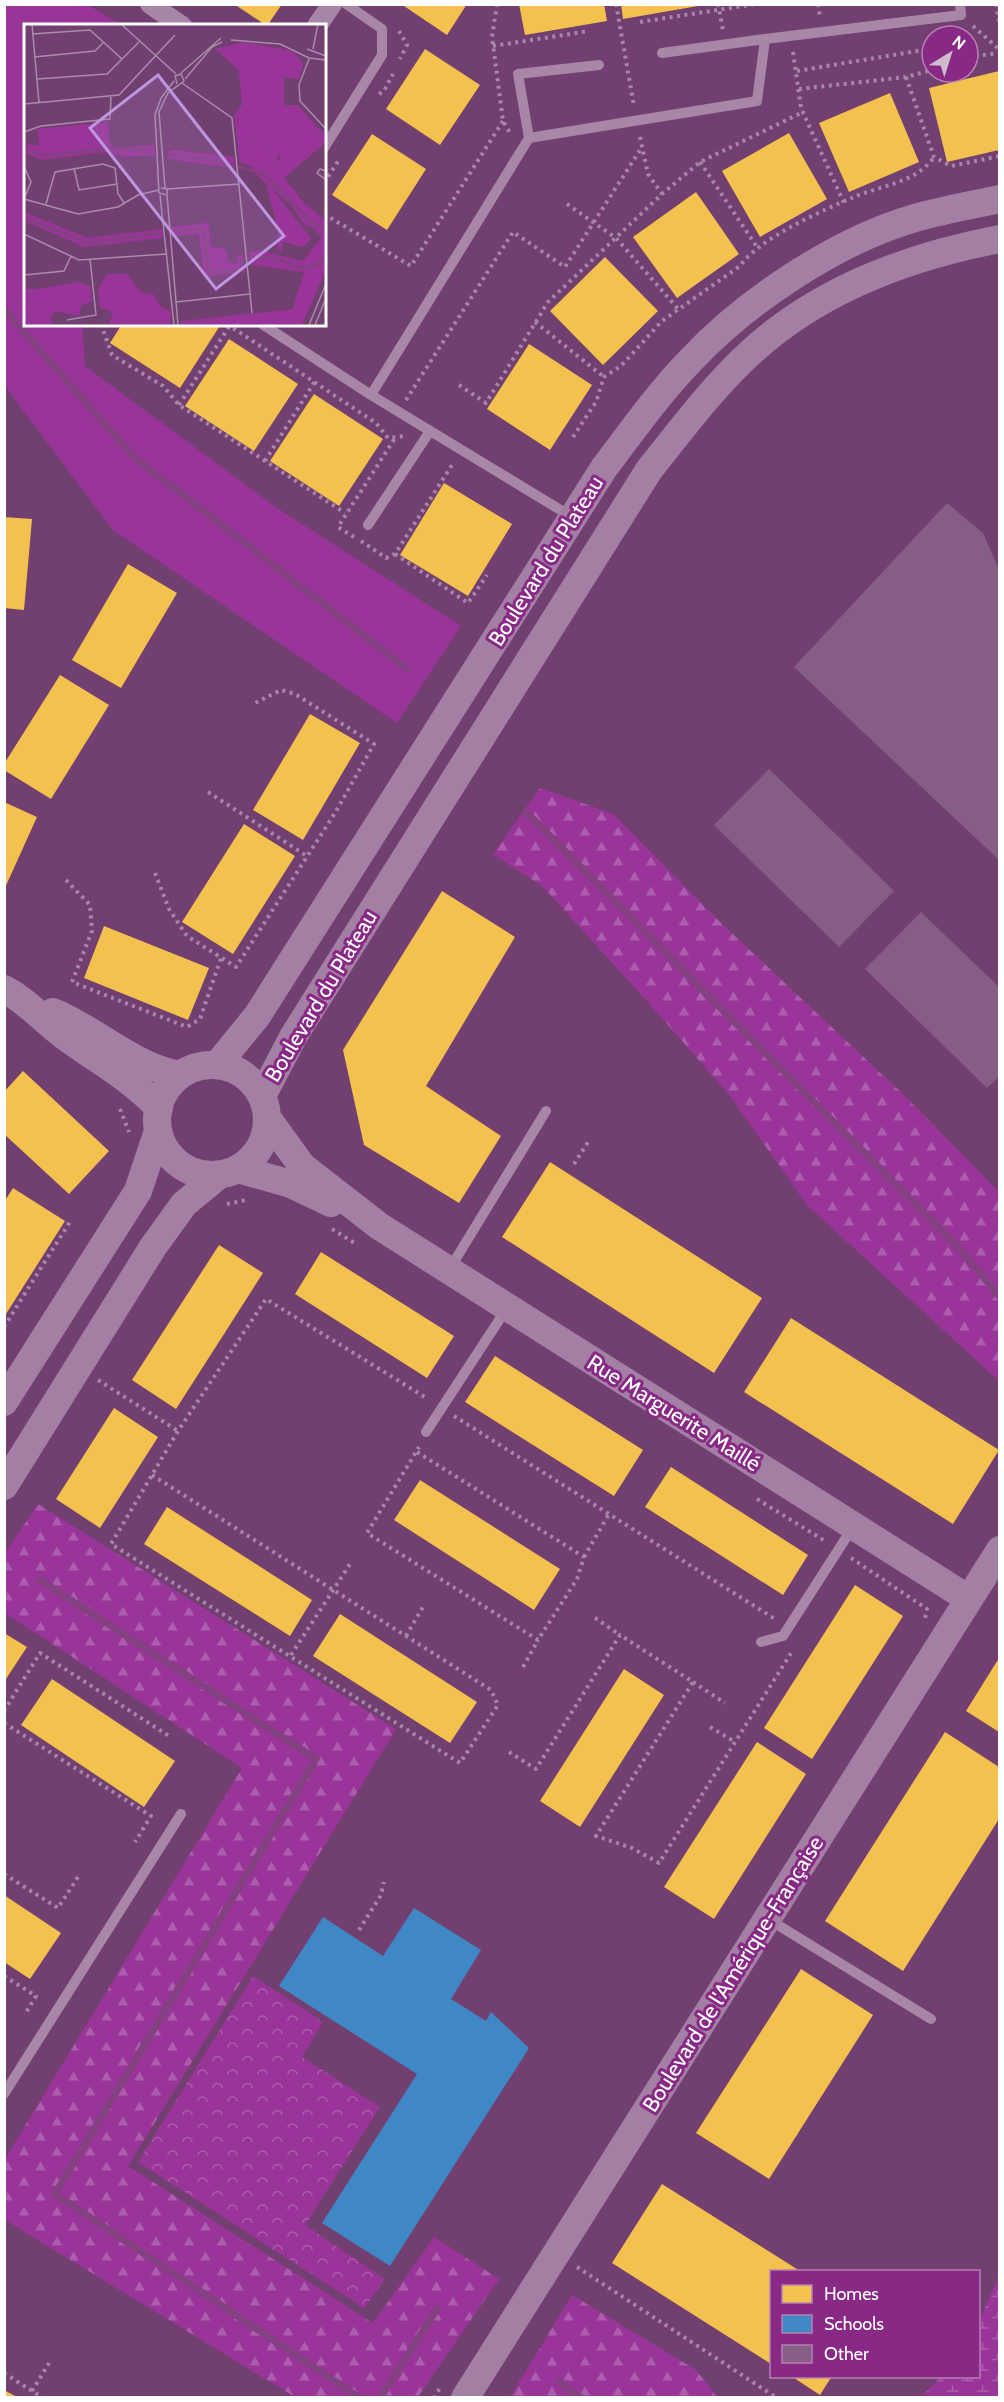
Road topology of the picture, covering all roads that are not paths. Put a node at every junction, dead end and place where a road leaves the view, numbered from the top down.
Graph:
1 (150, 4) edge
2 (332, 4) edge
3 (345, 4) edge
4 (961, 10) edge
5 (179, 24) edge
6 (318, 24) edge
7 (765, 39) junction
8 (662, 53) dead end
9 (599, 65) dead end
10 (529, 138) junction
11 (326, 145) edge
12 (999, 199) edge
13 (999, 239) edge
14 (265, 326) edge
15 (370, 394) junction
16 (430, 431) junction
17 (573, 517) junction
18 (368, 525) dead end
19 (14, 995) edge
20 (217, 1065) junction
21 (180, 1075) junction
22 (265, 1108) junction
23 (546, 1111) dead end
24 (159, 1120) junction
25 (228, 1172) junction
26 (371, 1237) junction
27 (448, 1270) junction
28 (507, 1308) junction
29 (4, 1402) edge
30 (426, 1432) road end
31 (4, 1486) edge
32 (853, 1526) junction
33 (999, 1550) edge
34 (969, 1599) junction
35 (761, 1642) dead end
36 (181, 1814) dead end
37 (768, 1919) junction
38 (931, 2019) dead end
39 (4, 2094) edge
40 (465, 2397) edge

1 - 5 street
2 - 6 street
3 - 11 lane
4 - 7 lane
7 - 8 lane
7 - 10 lane
9 - 10 lane
10 - 15 lane
12 - 17 main road, Boulevard du Plateau
13 - 22 main road, Boulevard du Plateau
14 - 15 lane
15 - 16 lane
16 - 17 lane
16 - 18 lane
17 - 20 main road, Boulevard du Plateau
19 - 21 main road
19 - 24 main road
20 - 21 main road
20 - 22 main road
21 - 24 main road
22 - 25 main road
22 - 26 main road, Rue Marguerite Maillé
23 - 27 lane
24 - 25 main road
24 - 29 main road
25 - 26 main road, Rue Marguerite Maillé
25 - 31 main road
26 - 27 main road, Rue Marguerite Maillé
27 - 28 main road, Rue Marguerite Maillé
28 - 30 lane
28 - 32 main road, Rue Marguerite Maillé
32 - 34 main road, Rue Marguerite Maillé
32 - 35 lane
33 - 34 main road, Boulevard de l'Amérique-Française
34 - 37 main road, Boulevard de l'Amérique-Française
36 - 39 lane
37 - 38 lane
37 - 40 main road, Boulevard de l'Amérique-Française

